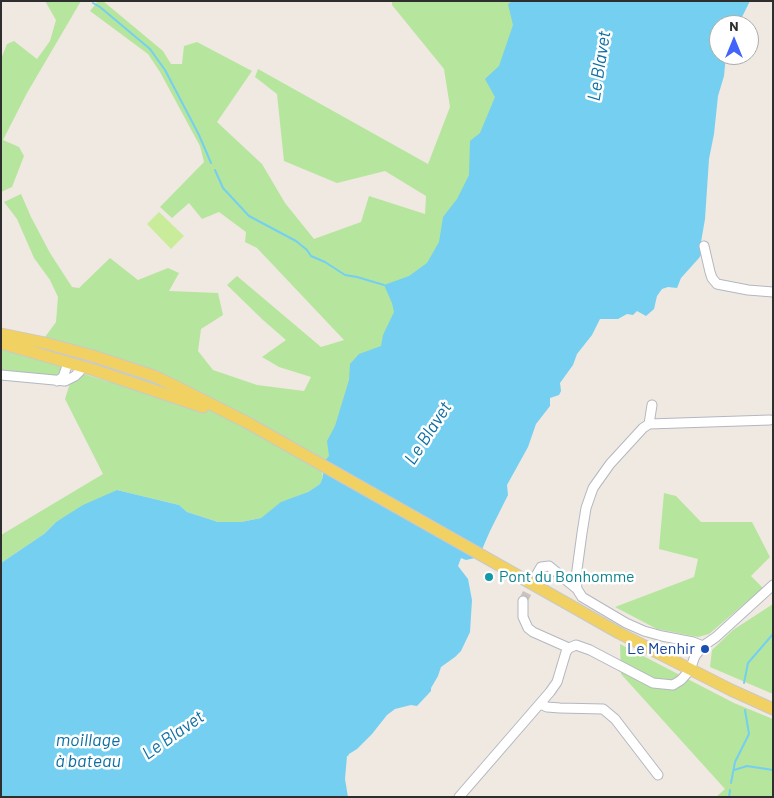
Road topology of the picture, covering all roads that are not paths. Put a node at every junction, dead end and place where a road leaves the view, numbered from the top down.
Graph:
1 (704, 246) dead end
2 (773, 292) edge
3 (1, 334) edge
4 (1, 342) edge
5 (67, 366) dead end
6 (80, 371) dead end
7 (1, 376) edge
8 (57, 381) junction
9 (652, 405) dead end
10 (770, 420) dead end
11 (649, 424) junction
12 (299, 453) junction
13 (534, 579) junction
14 (773, 585) edge
15 (577, 589) junction
16 (523, 601) tunnel mouth
17 (703, 646) junction
18 (569, 648) junction
19 (690, 670) junction
20 (540, 704) junction
21 (773, 709) edge
22 (658, 775) dead end
23 (459, 797) edge

1 - 2 street
3 - 12 main road
4 - 12 main road
5 - 8 street
6 - 8 street
7 - 8 street
9 - 11 street
10 - 11 street
11 - 15 street
12 - 13 main road
13 - 15 street
13 - 19 main road
14 - 17 street
15 - 17 street
16 - 18 street
17 - 19 street
18 - 19 street
18 - 20 street
19 - 21 main road
20 - 22 street
20 - 23 street

